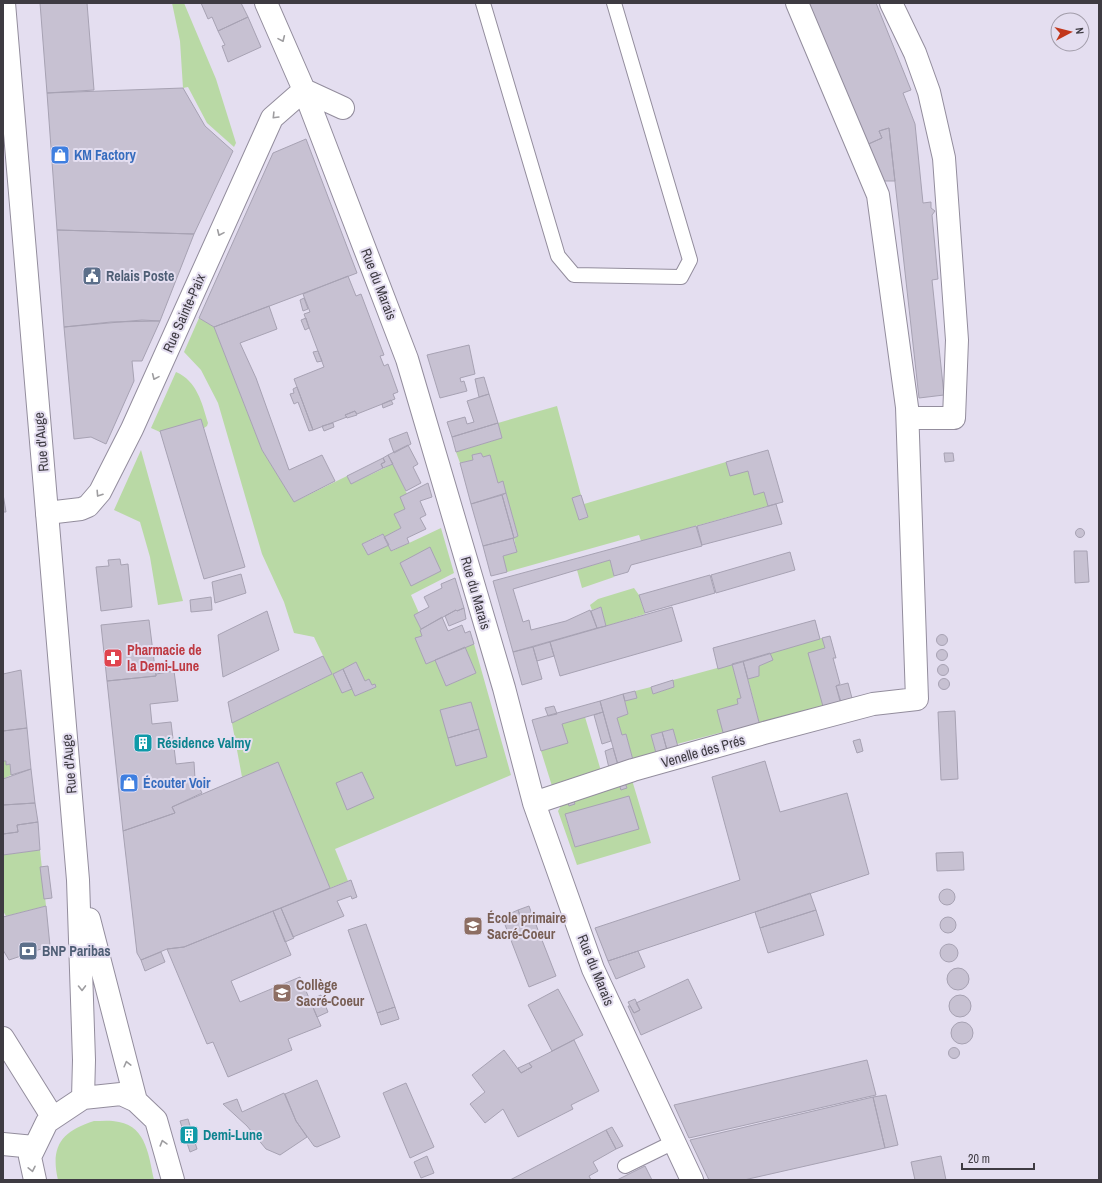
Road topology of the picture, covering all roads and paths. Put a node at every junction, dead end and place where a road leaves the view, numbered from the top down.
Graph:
1 (4, 3) edge
2 (266, 3) edge
3 (483, 3) edge
4 (614, 3) edge
5 (797, 3) edge
6 (891, 3) edge
7 (304, 90) junction
8 (342, 108) dead end
9 (908, 418) junction
10 (47, 513) junction
11 (534, 803) junction
12 (78, 880) junction
13 (3, 1038) edge
14 (83, 1098) junction
15 (136, 1101) junction
16 (53, 1118) junction
17 (674, 1142) junction
18 (3, 1144) edge
19 (34, 1147) junction
20 (625, 1166) dead end
21 (35, 1180) edge
22 (174, 1180) edge
23 (692, 1180) edge

1 - 10 street, Rue d'Auge
2 -> 7 street, Rue du Marais
3 - 4 lane
5 - 9 street
6 - 9 street
7 - 8 street
7 -> 10 street, Rue Sainte-Paix
7 - 11 street, Rue du Marais
9 - 11 street, Venelle des Prés
10 - 12 street, Rue d'Auge
11 - 17 street, Rue du Marais
12 -> 14 street, Rue d'Auge
15 -> 12 street, Rue d'Auge
13 - 16 street
14 - 15 street
14 - 16 street
22 -> 15 street
16 - 19 street
17 - 20 lane
17 - 23 street, Rue du Marais
18 - 19 street
19 -> 21 street

